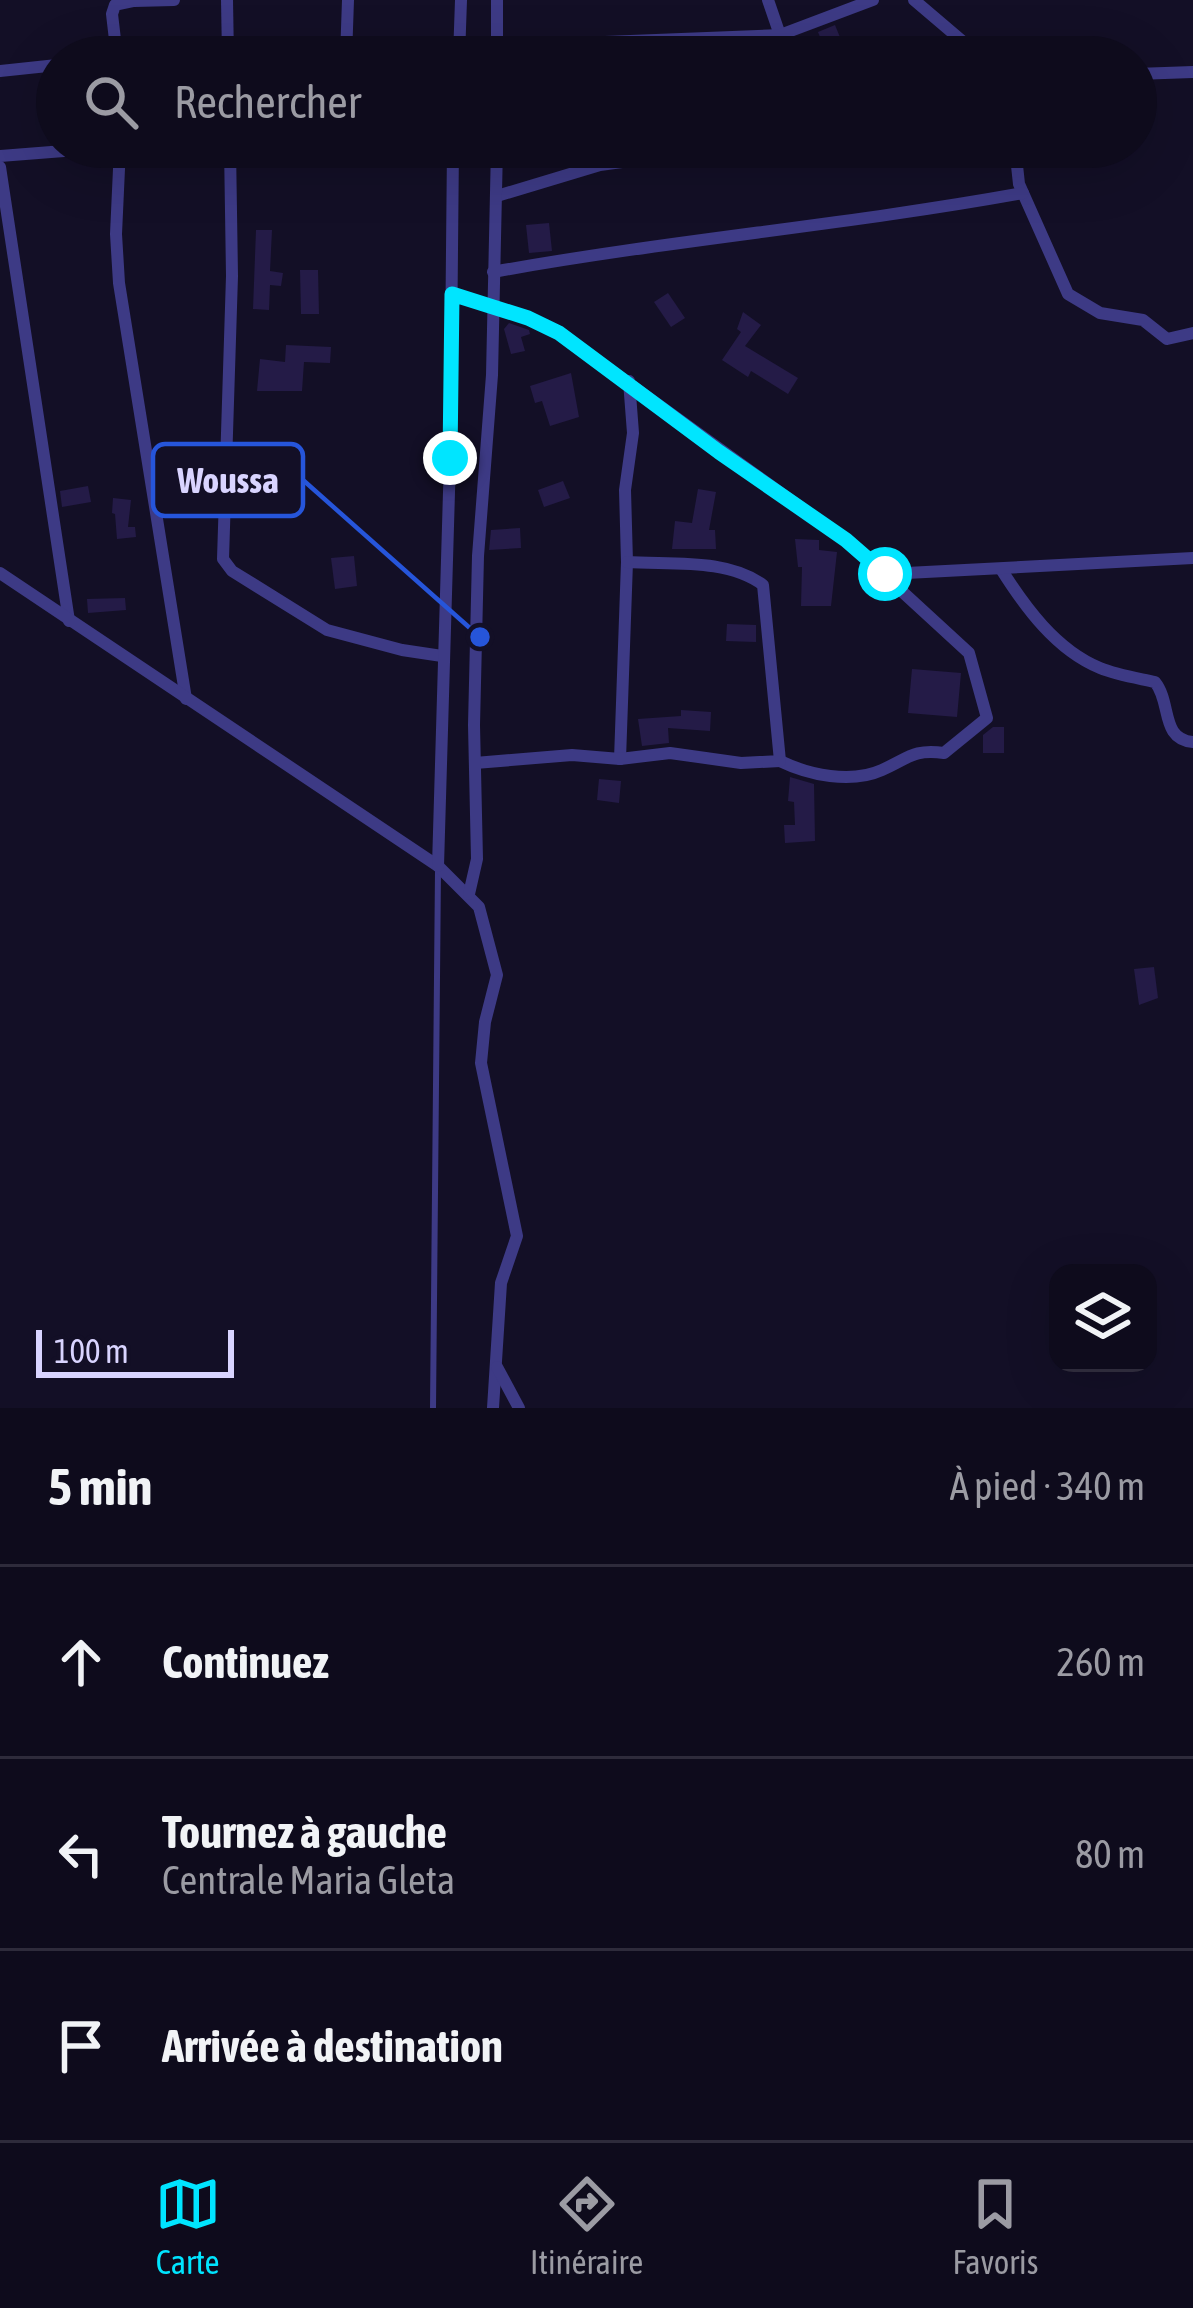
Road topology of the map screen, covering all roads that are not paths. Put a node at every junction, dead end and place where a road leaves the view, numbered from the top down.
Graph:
1 (174, 0) edge
2 (226, 0) edge
3 (348, 0) edge
4 (461, 0) edge
5 (497, 0) edge
6 (768, 0) edge
7 (873, 0) edge
8 (914, 0) edge
9 (780, 35) junction
10 (115, 36) edge
11 (227, 36) edge
12 (347, 36) edge
13 (460, 36) edge
14 (497, 36) edge
15 (755, 36) edge
16 (956, 36) edge
17 (36, 67) edge
18 (0, 71) edge
19 (1193, 72) edge
20 (1157, 73) edge
21 (36, 153) edge
22 (0, 156) edge
23 (0, 166) edge
24 (118, 168) edge
25 (230, 168) edge
26 (453, 168) edge
27 (497, 168) edge
28 (591, 168) edge
29 (1015, 168) edge
30 (1023, 193) junction
31 (497, 196) junction
32 (494, 272) junction
33 (452, 294) junction
34 (492, 305) junction
35 (1193, 333) edge
36 (628, 381) junction
37 (1193, 558) edge
38 (627, 562) junction
39 (1001, 569) junction
40 (0, 573) edge
41 (885, 574) junction
42 (69, 621) junction
43 (442, 656) junction
44 (186, 699) junction
45 (1193, 742) edge
46 (620, 759) junction
47 (780, 761) junction
48 (475, 764) junction
49 (438, 866) junction
50 (469, 894) junction
51 (496, 1366) junction
52 (433, 1408) edge
53 (493, 1408) edge
54 (519, 1408) edge

1 - 10 street
2 - 11 street
3 - 12 street
4 - 13 street
5 - 14 street
6 - 9 street
7 - 9 street
8 - 16 street
9 - 15 street
17 - 18 street
19 - 20 street
21 - 22 street
23 - 42 street
24 - 44 street
25 - 43 street
26 - 33 street
27 - 31 street
28 - 31 street
29 - 30 street
30 - 32 street
30 - 35 street
31 - 32 street
32 - 34 street
33 - 34 street
33 - 43 street
34 - 36 street
34 - 48 street
36 - 38 street
36 - 41 street
37 - 39 street
38 - 46 street
38 - 47 street
39 - 41 street
39 - 45 street
40 - 42 street
41 - 47 street
42 - 44 street
43 - 49 street
44 - 49 street
46 - 47 street
46 - 48 street
48 - 50 street
49 - 50 street
49 - 52 lane
50 - 51 street
51 - 53 street
51 - 54 street

